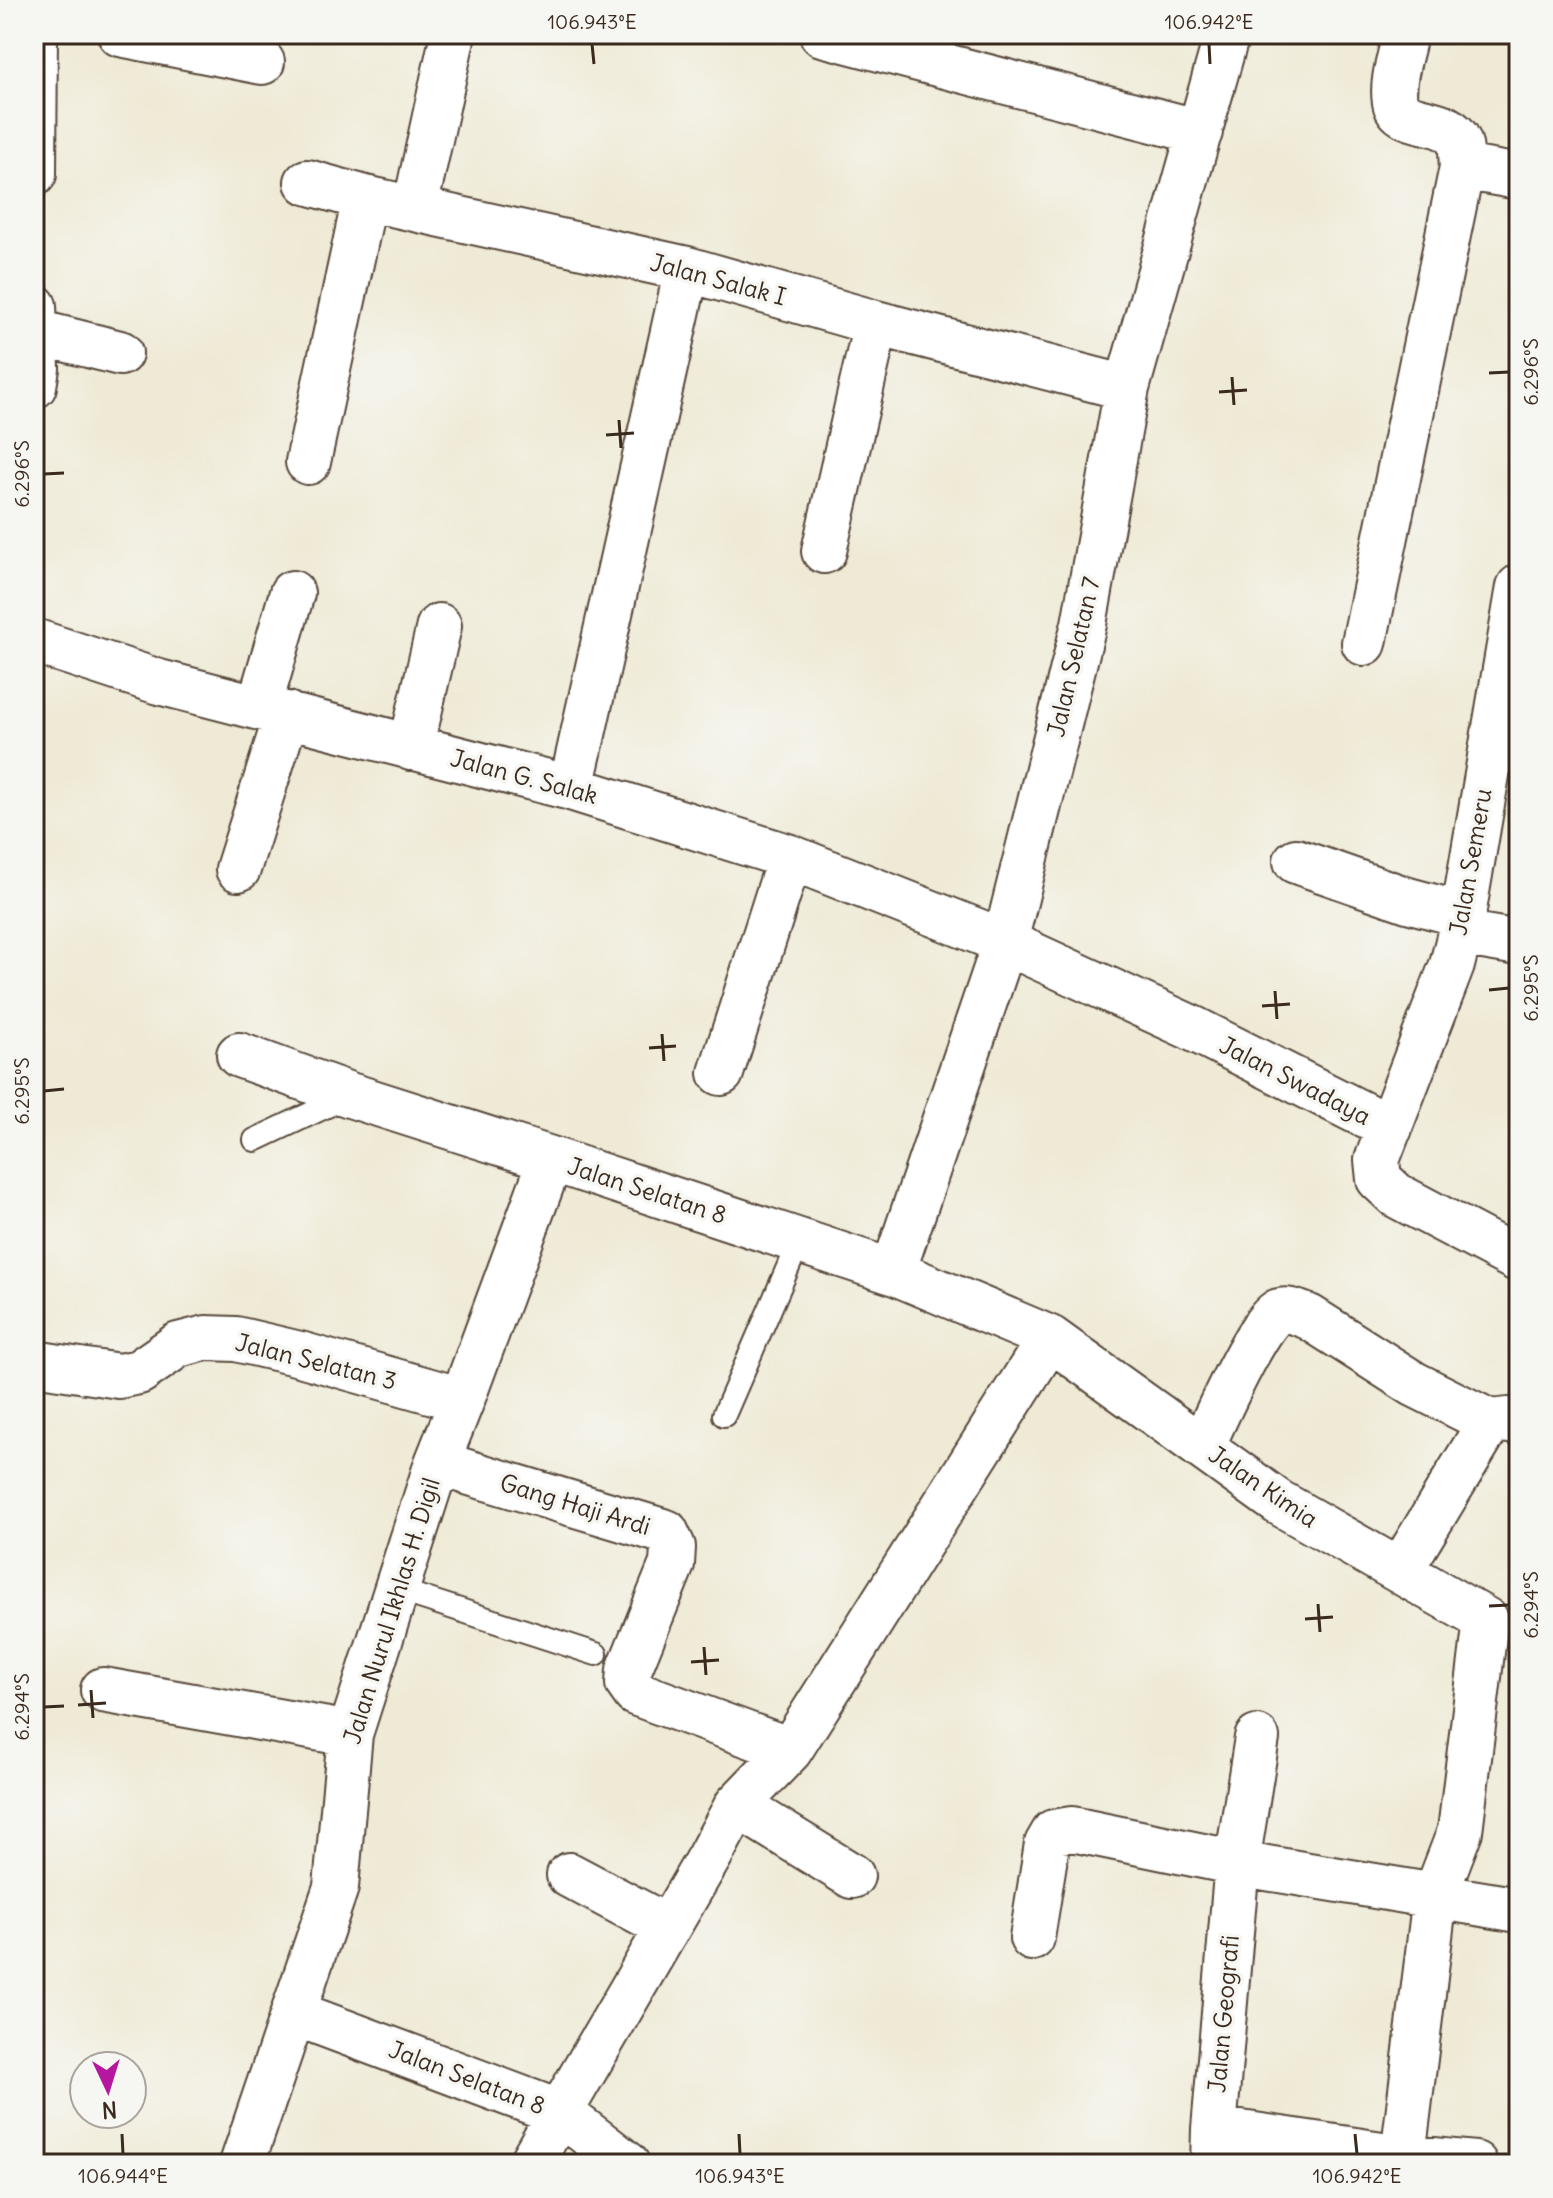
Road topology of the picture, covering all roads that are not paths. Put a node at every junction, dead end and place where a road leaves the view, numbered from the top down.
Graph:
1 (35, 34) edge
2 (120, 34) edge
3 (453, 34) edge
4 (822, 34) edge
5 (1227, 34) edge
6 (1405, 34) edge
7 (262, 62) dead end
8 (1200, 132) junction
9 (1462, 167) junction
10 (34, 174) edge
11 (1519, 177) edge
12 (307, 182) dead end
13 (365, 198) junction
14 (415, 208) junction
15 (687, 269) junction
16 (35, 318) edge
17 (876, 323) junction
18 (120, 353) dead end
19 (34, 386) edge
20 (1127, 388) junction
21 (308, 462) dead end
22 (824, 551) dead end
23 (1519, 587) edge
24 (292, 593) dead end
25 (439, 626) dead end
26 (34, 641) edge
27 (1364, 643) dead end
28 (273, 711) junction
29 (1506, 733) edge
30 (411, 748) junction
31 (571, 788) junction
32 (790, 857) junction
33 (1296, 861) dead end
34 (238, 869) dead end
35 (1462, 924) junction
36 (1005, 942) junction
37 (1519, 943) edge
38 (239, 1055) dead end
39 (721, 1073) dead end
40 (350, 1095) junction
41 (1390, 1128) junction
42 (255, 1140) dead end
43 (551, 1159) junction
44 (799, 1242) junction
45 (1519, 1260) edge
46 (893, 1272) junction
47 (1050, 1338) junction
48 (34, 1363) edge
49 (462, 1400) junction
50 (724, 1415) dead end
51 (1505, 1423) edge
52 (1202, 1447) junction
53 (437, 1463) junction
54 (1400, 1571) junction
55 (398, 1590) junction
56 (596, 1654) dead end
57 (103, 1690) dead end
58 (350, 1734) junction
59 (1257, 1738) dead end
60 (790, 1750) junction
61 (737, 1805) junction
62 (1237, 1863) junction
63 (569, 1875) dead end
64 (852, 1876) dead end
65 (1435, 1896) junction
66 (1519, 1910) edge
67 (667, 1927) junction
68 (1032, 1938) dead end
69 (294, 2013) junction
70 (561, 2113) junction
71 (1214, 2146) edge
72 (1402, 2161) edge
73 (242, 2164) edge
74 (530, 2164) edge
75 (627, 2164) edge
76 (1475, 2164) edge

1 - 10 street
2 - 7 street
3 - 14 street
4 - 8 street
5 - 8 street, Jalan Selatan 7
6 - 9 street
8 - 20 street, Jalan Selatan 7
9 - 11 street
9 - 27 street
12 - 13 street, Jalan Salak I
13 - 14 street, Jalan Salak I
13 - 21 street
14 - 15 street, Jalan Salak I
15 - 17 street, Jalan Salak I
15 - 31 street
16 - 18 street
16 - 19 street
17 - 20 street, Jalan Salak I
17 - 22 street
20 - 36 street, Jalan Selatan 7
23 - 29 street, Jalan Semeru
24 - 28 street
25 - 30 street
26 - 28 street, Jalan G. Salak
28 - 30 street, Jalan G. Salak
28 - 34 street
29 - 35 street, Jalan Semeru
30 - 31 street, Jalan G. Salak
31 - 32 street, Jalan G. Salak
32 - 36 street, Jalan G. Salak
32 - 39 street
33 - 35 street
35 - 37 street
35 - 41 street, Jalan Semeru
36 - 41 street, Jalan Swadaya
36 - 46 street, Jalan Selatan 7
38 - 40 street, Jalan Selatan 8
40 - 42 lane
40 - 43 street, Jalan Selatan 8
41 - 45 street, Jalan Swadaya
43 - 44 street, Jalan Selatan 8
43 - 49 street, Jalan Nurul Ikhlas H. Digil
44 - 46 street, Jalan Selatan 8
44 - 50 lane
46 - 47 street, Jalan Selatan 8
47 - 52 street, Jalan Kimia
47 - 60 street
48 - 49 street, Jalan Selatan 3
49 - 53 street, Jalan Nurul Ikhlas H. Digil
51 - 52 street
51 - 54 street
52 - 54 street, Jalan Kimia
53 - 55 street, Jalan Nurul Ikhlas H. Digil
53 - 60 street, Gang Haji Ardi
54 - 65 street, Jalan Kimia
55 - 56 lane
55 - 58 street, Jalan Nurul Ikhlas H. Digil
57 - 58 street
58 - 69 street, Jalan Nurul Ikhlas H. Digil
59 - 62 street, Jalan Geografi
60 - 61 street
61 - 64 street
61 - 67 street
62 - 65 street
62 - 68 street
62 - 71 street, Jalan Geografi
63 - 67 street
65 - 66 street
65 - 72 street
67 - 70 street
69 - 70 street, Jalan Selatan 8
69 - 73 street, Jalan Nurul Ikhlas H. Digil
70 - 74 street
70 - 75 street, Jalan Selatan 8
71 - 72 street
72 - 76 street

